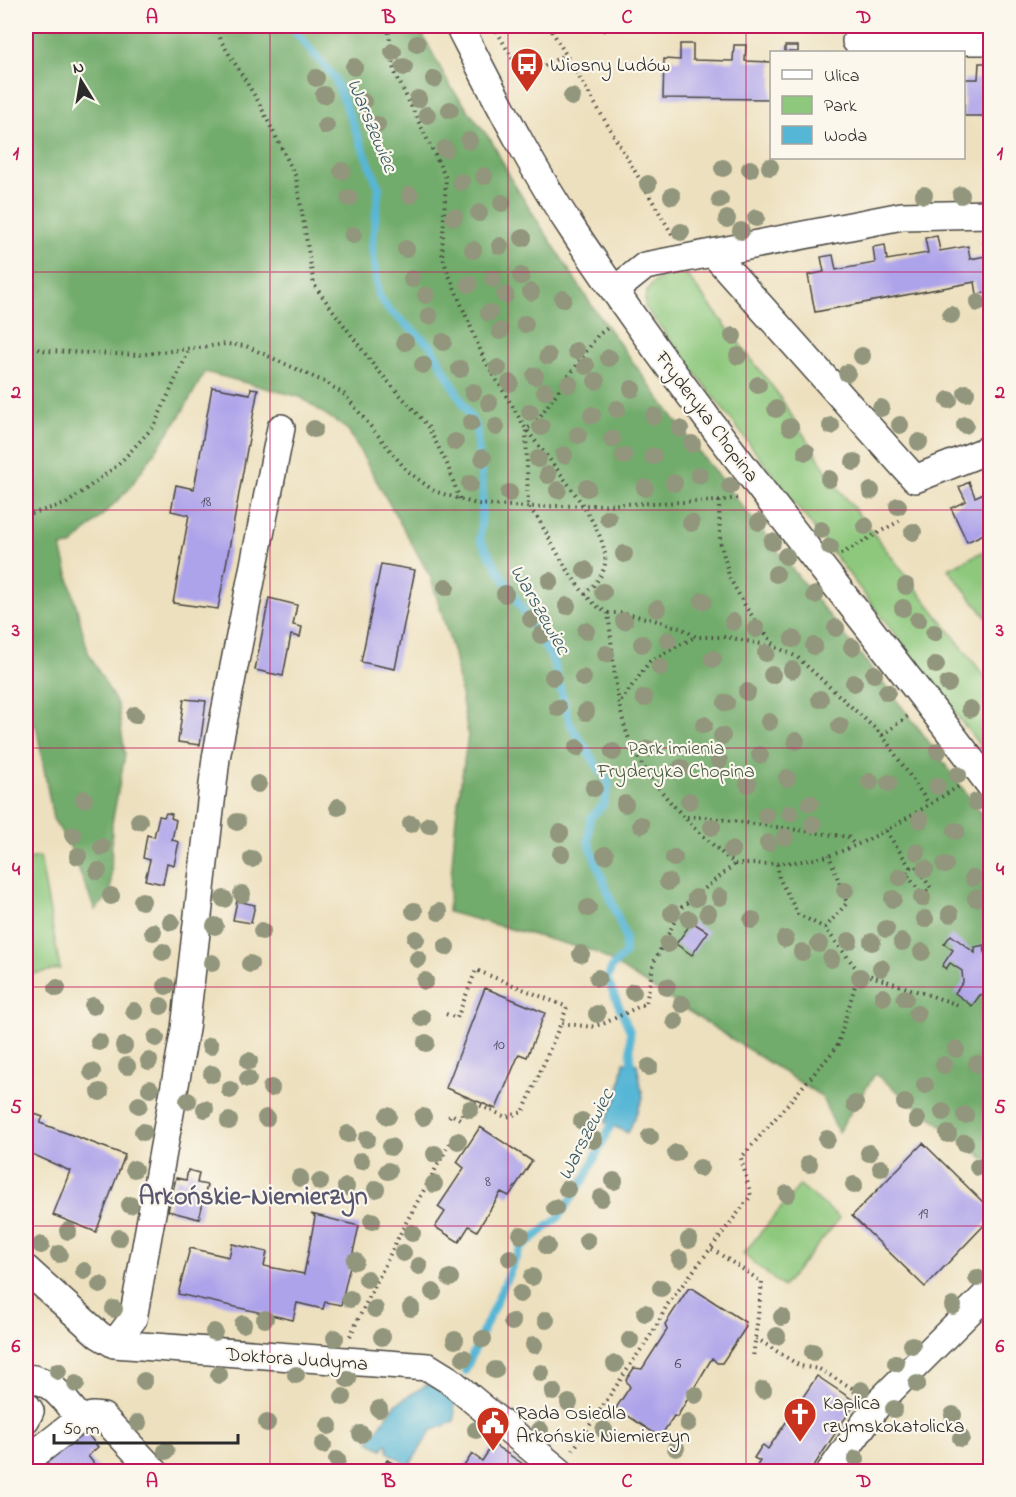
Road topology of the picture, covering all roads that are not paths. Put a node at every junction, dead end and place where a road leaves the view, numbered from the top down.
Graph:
1 (459, 26) edge
2 (856, 40) dead end
3 (990, 41) edge
4 (990, 214) edge
5 (713, 253) junction
6 (615, 290) junction
7 (281, 428) dead end
8 (990, 449) edge
9 (979, 783) edge
10 (26, 1269) edge
11 (990, 1291) edge
12 (114, 1344) junction
13 (26, 1378) edge
14 (26, 1405) edge
15 (26, 1419) edge
16 (80, 1419) junction
17 (26, 1461) edge
18 (559, 1471) edge
19 (155, 1472) edge
20 (830, 1472) edge

1 - 6 street, Fryderyka Chopina
2 - 3 street
4 - 5 street
5 - 6 street
5 - 8 street
6 - 9 street, Fryderyka Chopina
7 - 12 street
10 - 12 street
11 - 20 street
12 - 18 street, Doktora Judyma
13 - 16 street
14 - 15 street
16 - 17 street
16 - 19 street

